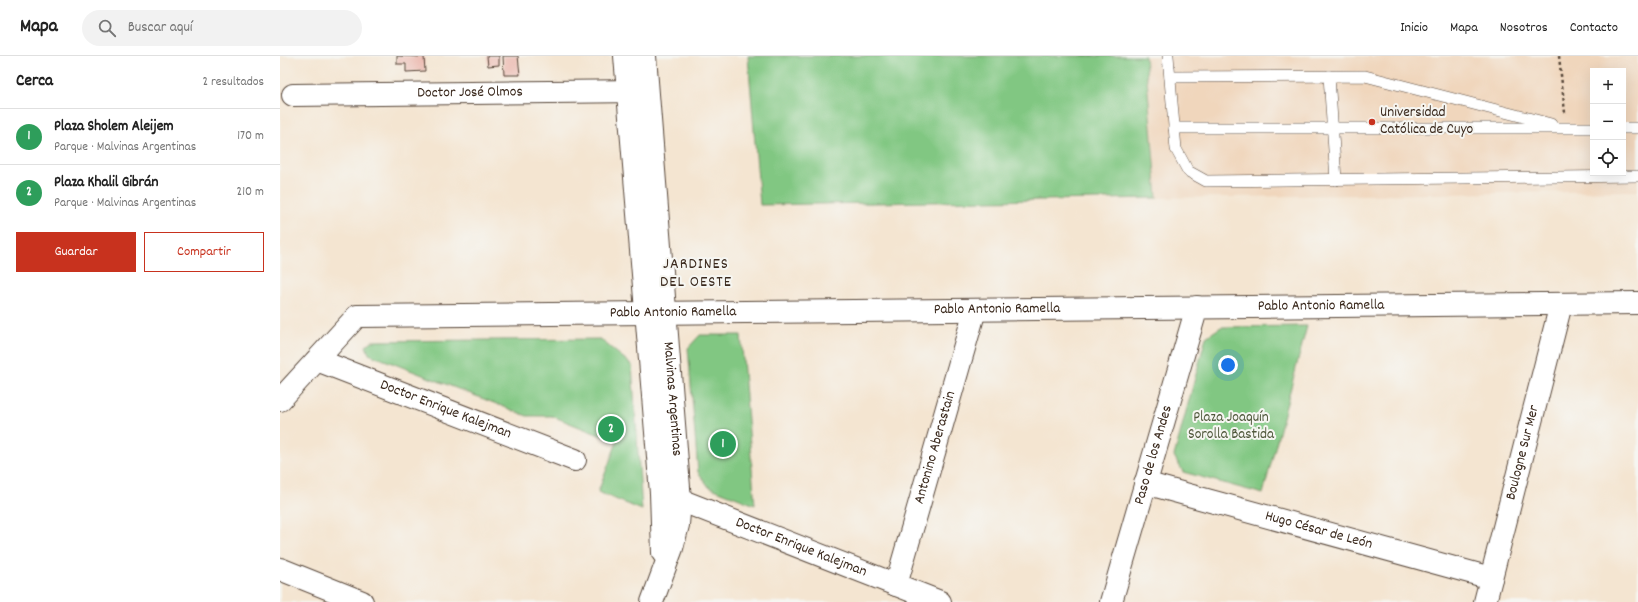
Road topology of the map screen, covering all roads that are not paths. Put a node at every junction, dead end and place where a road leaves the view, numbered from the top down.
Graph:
1 (625, 56) edge
2 (645, 56) edge
3 (1168, 56) edge
4 (1329, 76) junction
5 (1170, 77) junction
6 (638, 91) junction
7 (293, 95) dead end
8 (1174, 128) junction
9 (1332, 128) junction
10 (1567, 128) junction
11 (1590, 128) edge
12 (1626, 128) edge
13 (1638, 128) edge
14 (1638, 176) edge
15 (1336, 180) junction
16 (1638, 303) edge
17 (1561, 304) junction
18 (1197, 307) junction
19 (975, 310) junction
20 (656, 313) junction
21 (317, 360) junction
22 (280, 400) edge
23 (575, 460) dead end
24 (1145, 483) junction
25 (670, 496) junction
26 (280, 569) edge
27 (1491, 578) junction
28 (896, 585) junction
29 (362, 602) edge
30 (652, 602) edge
31 (940, 602) edge
32 (1111, 602) edge
33 (1485, 602) edge

1 - 6 street, Malvinas Argentinas
2 - 6 street, Malvinas Argentinas
3 - 5 lane
4 - 5 lane
4 - 9 lane
4 - 10 lane
5 - 8 lane
6 - 7 street, Doctor José Olmos
6 - 20 street, Malvinas Argentinas
8 - 9 lane
8 - 15 lane
9 - 10 lane
9 - 15 lane
10 - 11 lane
12 - 13 lane
14 - 15 lane
16 - 17 street, Pablo Antonio Ramella
17 - 18 street, Pablo Antonio Ramella
17 - 27 street, Boulogne Sur Mer
18 - 19 street, Pablo Antonio Ramella
18 - 24 street, Paso de los Andes
19 - 20 street, Pablo Antonio Ramella
19 - 28 street, Antonino Aberastain
20 - 21 street, Pablo Antonio Ramella
20 - 25 street, Malvinas Argentinas
21 - 22 street
21 - 23 street, Doctor Enrique Kalejman
24 - 27 street, Hugo César de León
24 - 32 street, Paso de los Andes
25 - 28 street, Doctor Enrique Kalejman
25 - 30 street, Malvinas Argentinas
26 - 29 street
27 - 33 street, Boulogne Sur Mer
28 - 31 street, Doctor Enrique Kalejman

